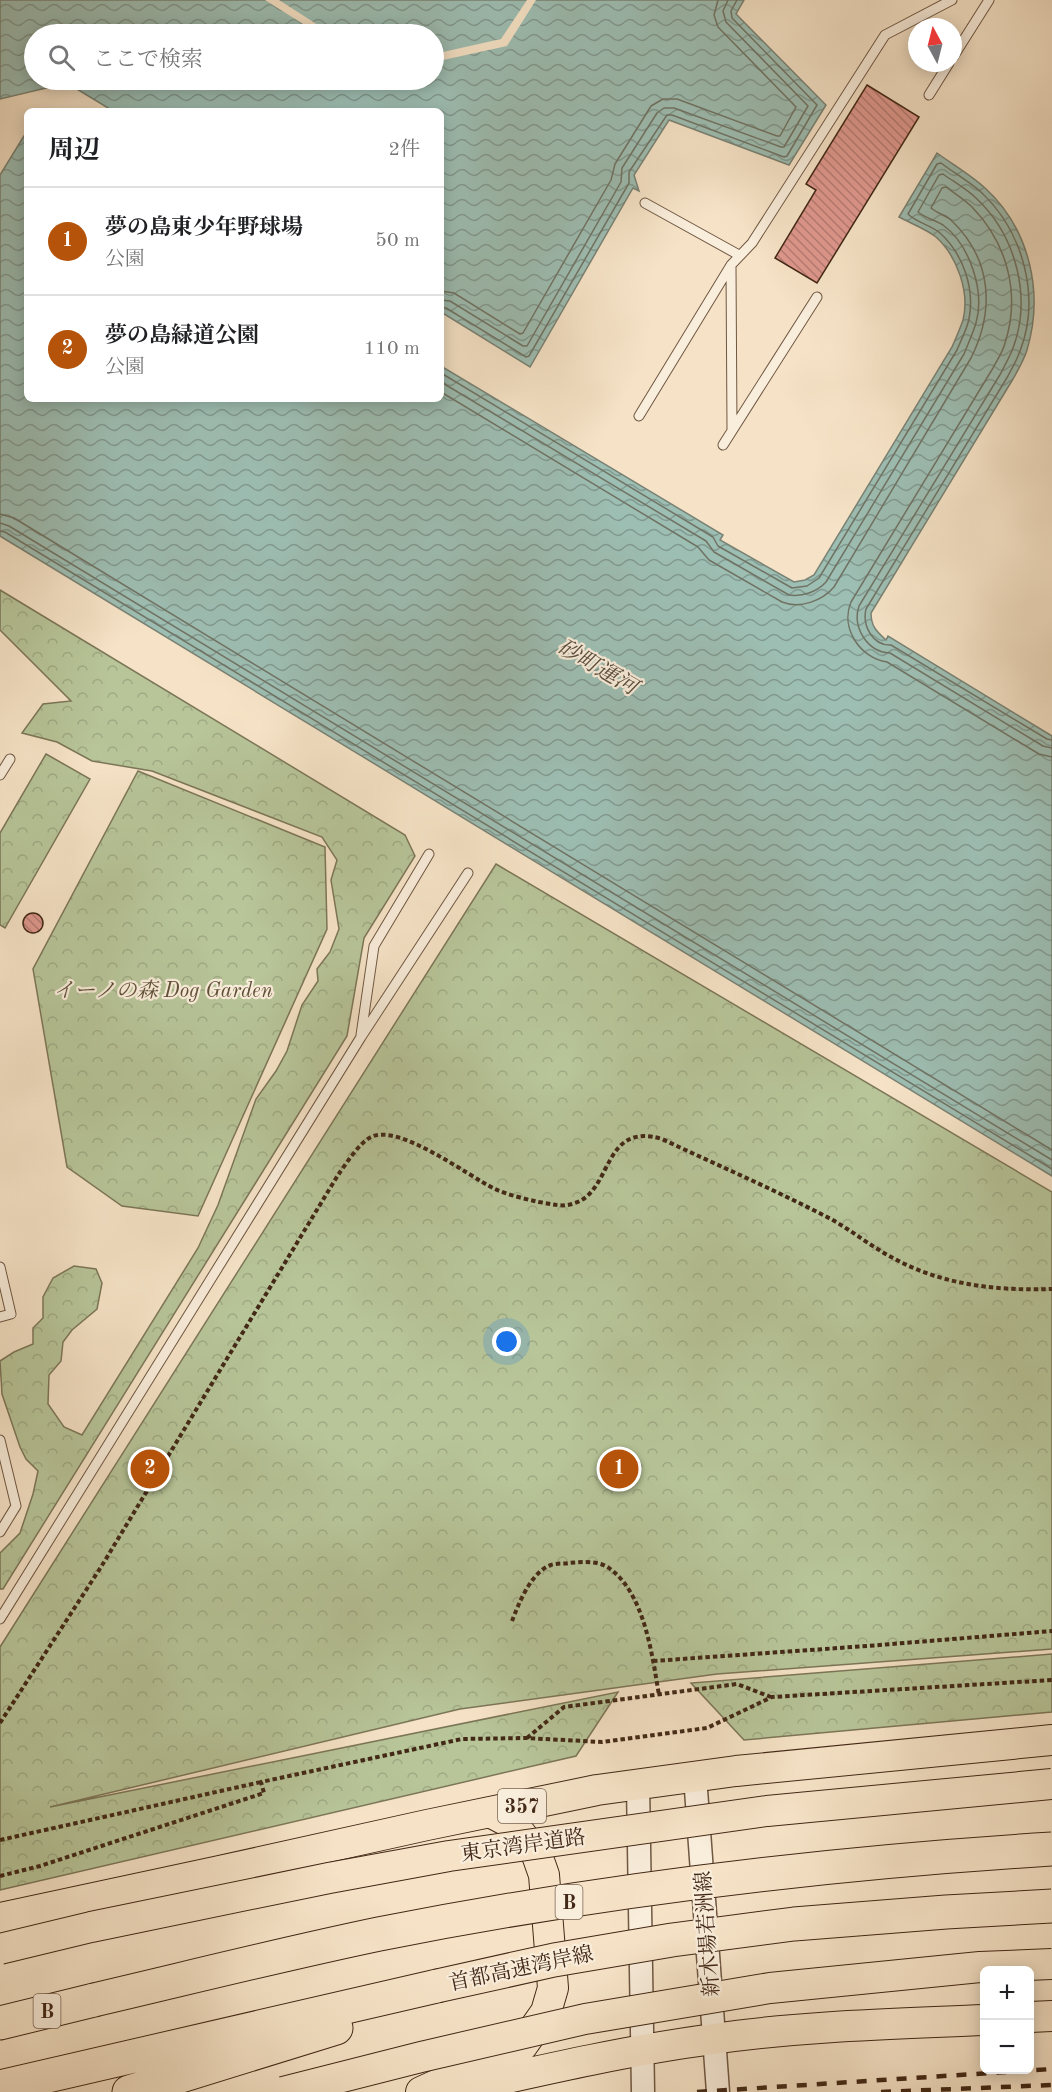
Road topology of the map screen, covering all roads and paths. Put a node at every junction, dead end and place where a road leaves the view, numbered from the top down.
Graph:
1 (952, 0) edge
2 (989, 0) edge
3 (962, 43) edge
4 (943, 72) edge
5 (928, 95) dead end
6 (645, 203) dead end
7 (739, 255) junction
8 (731, 265) junction
9 (817, 297) dead end
10 (639, 416) dead end
11 (732, 431) junction
12 (723, 445) dead end
13 (10, 759) dead end
14 (0, 775) edge
15 (429, 854) dead end
16 (468, 873) dead end
17 (361, 1037) junction
18 (0, 1267) edge
19 (1052, 1289) edge
20 (4, 1299) edge
21 (0, 1317) edge
22 (0, 1440) edge
23 (0, 1532) edge
24 (0, 1619) edge
25 (512, 1621) dead end
26 (1052, 1631) edge
27 (653, 1661) junction
28 (1052, 1680) edge
29 (659, 1695) junction
30 (772, 1697) junction
31 (0, 1723) edge
32 (526, 1738) junction
33 (1052, 1740) edge
34 (695, 1776) junction
35 (261, 1782) junction
36 (638, 1784) junction
37 (1052, 1784) edge
38 (490, 1812) junction
39 (0, 1840) edge
40 (1052, 1849) edge
41 (0, 1876) edge
42 (1052, 1906) edge
43 (0, 1918) edge
44 (0, 1949) edge
45 (1052, 1964) edge
46 (437, 1986) junction
47 (93, 2000) junction
48 (0, 2008) edge
49 (1052, 2016) edge
50 (1034, 2017) edge
51 (980, 2020) edge
52 (0, 2023) edge
53 (715, 2038) junction
54 (641, 2050) junction
55 (0, 2087) edge
56 (129, 2092) edge
57 (283, 2092) edge
58 (421, 2092) edge
59 (446, 2092) edge
60 (643, 2092) edge
61 (718, 2092) edge

1 - 7 lane
2 - 3 lane
4 - 5 lane
6 - 7 lane
7 - 8 lane
8 - 10 lane
8 - 11 lane
9 - 11 lane
11 - 12 lane
13 - 14 lane
15 - 17 lane
16 - 17 lane
17 - 24 lane
18 - 20 lane
19 - 31 path
20 - 21 lane
22 - 23 lane
25 - 27 path
26 - 27 path
27 - 29 path
28 - 30 path
29 - 30 path
29 - 32 path
30 - 32 path
32 - 35 path
33 - 34 highway, 357
34 - 36 highway, 357
34 - 53 street, 新木場若洲線
35 - 39 path
35 - 41 path
36 - 38 highway, 357
36 - 54 street
37 - 44 highway, 東京湾岸道路 / 357, bridge
38 - 43 highway, 357
38 - 58 highway
40 - 47 highway, B, bridge
42 - 46 highway, 首都高速湾岸線, bridge
45 - 57 highway, bridge
46 - 55 highway, 首都高速湾岸線
46 - 56 highway
47 - 48 highway
47 - 52 highway, B
49 - 50 highway
51 - 53 highway
53 - 54 highway
53 - 61 street, 新木場若洲線
54 - 59 highway
54 - 60 street

